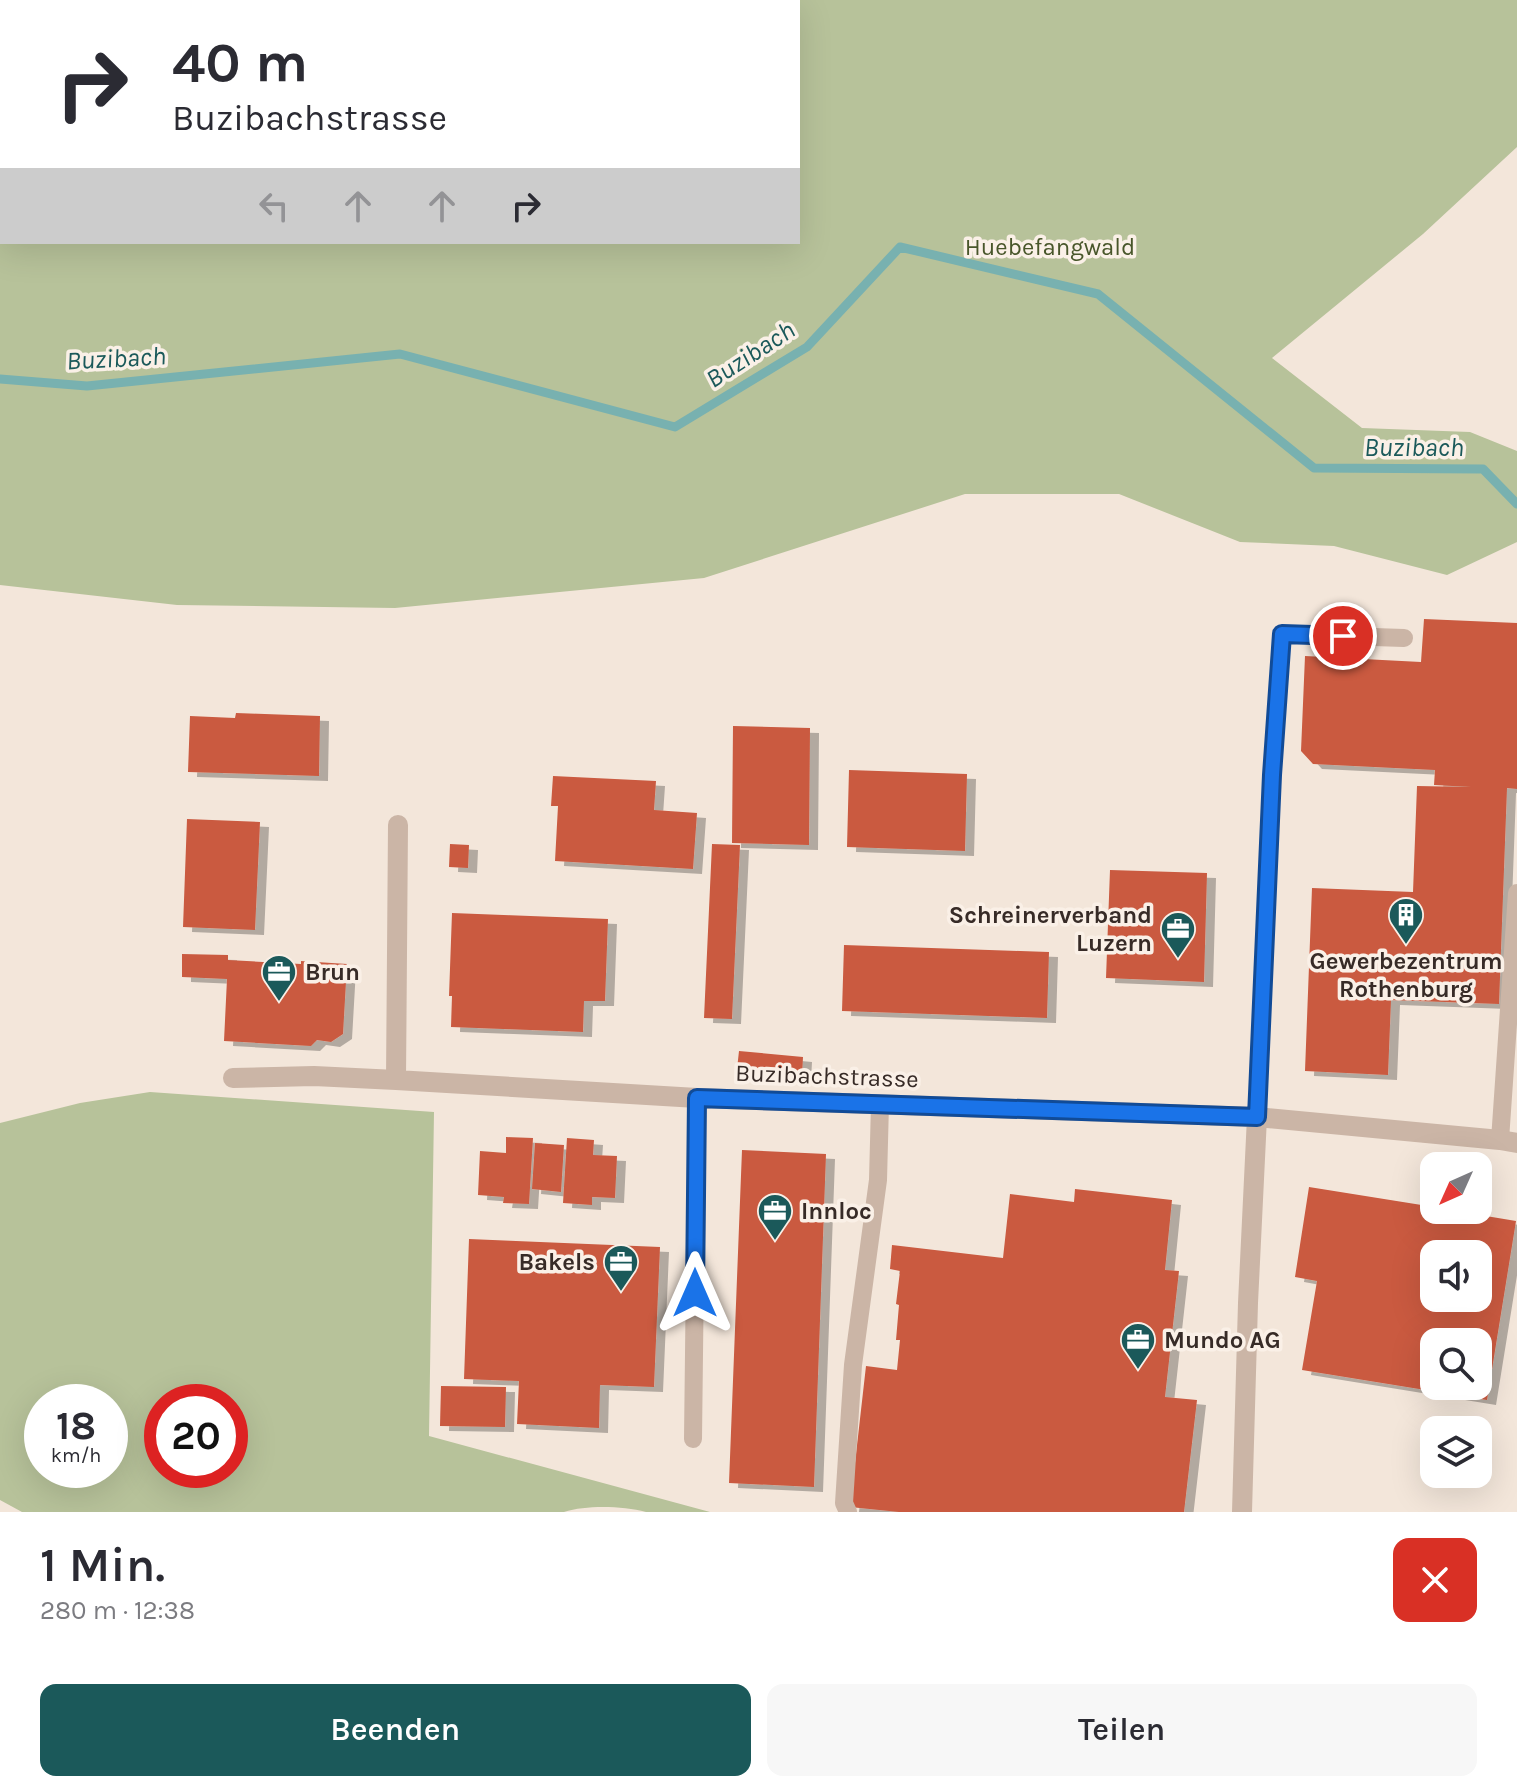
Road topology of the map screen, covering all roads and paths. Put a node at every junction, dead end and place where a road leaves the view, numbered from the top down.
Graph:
1 (1404, 638) dead end
2 (398, 825) dead end
3 (1517, 893) edge
4 (233, 1078) dead end
5 (396, 1080) junction
6 (697, 1098) junction
7 (880, 1104) junction
8 (1257, 1117) junction
9 (1509, 1141) edge
10 (693, 1439) dead end
11 (848, 1512) edge
12 (1242, 1512) edge

1 - 8 lane
2 - 5 street
3 - 9 lane
4 - 5 street, Buzibachstrasse
5 - 6 street, Buzibachstrasse
6 - 7 street, Buzibachstrasse
6 - 10 lane
7 - 8 street, Buzibachstrasse
7 - 11 lane
8 - 9 street, Buzibachstrasse
8 - 12 street

